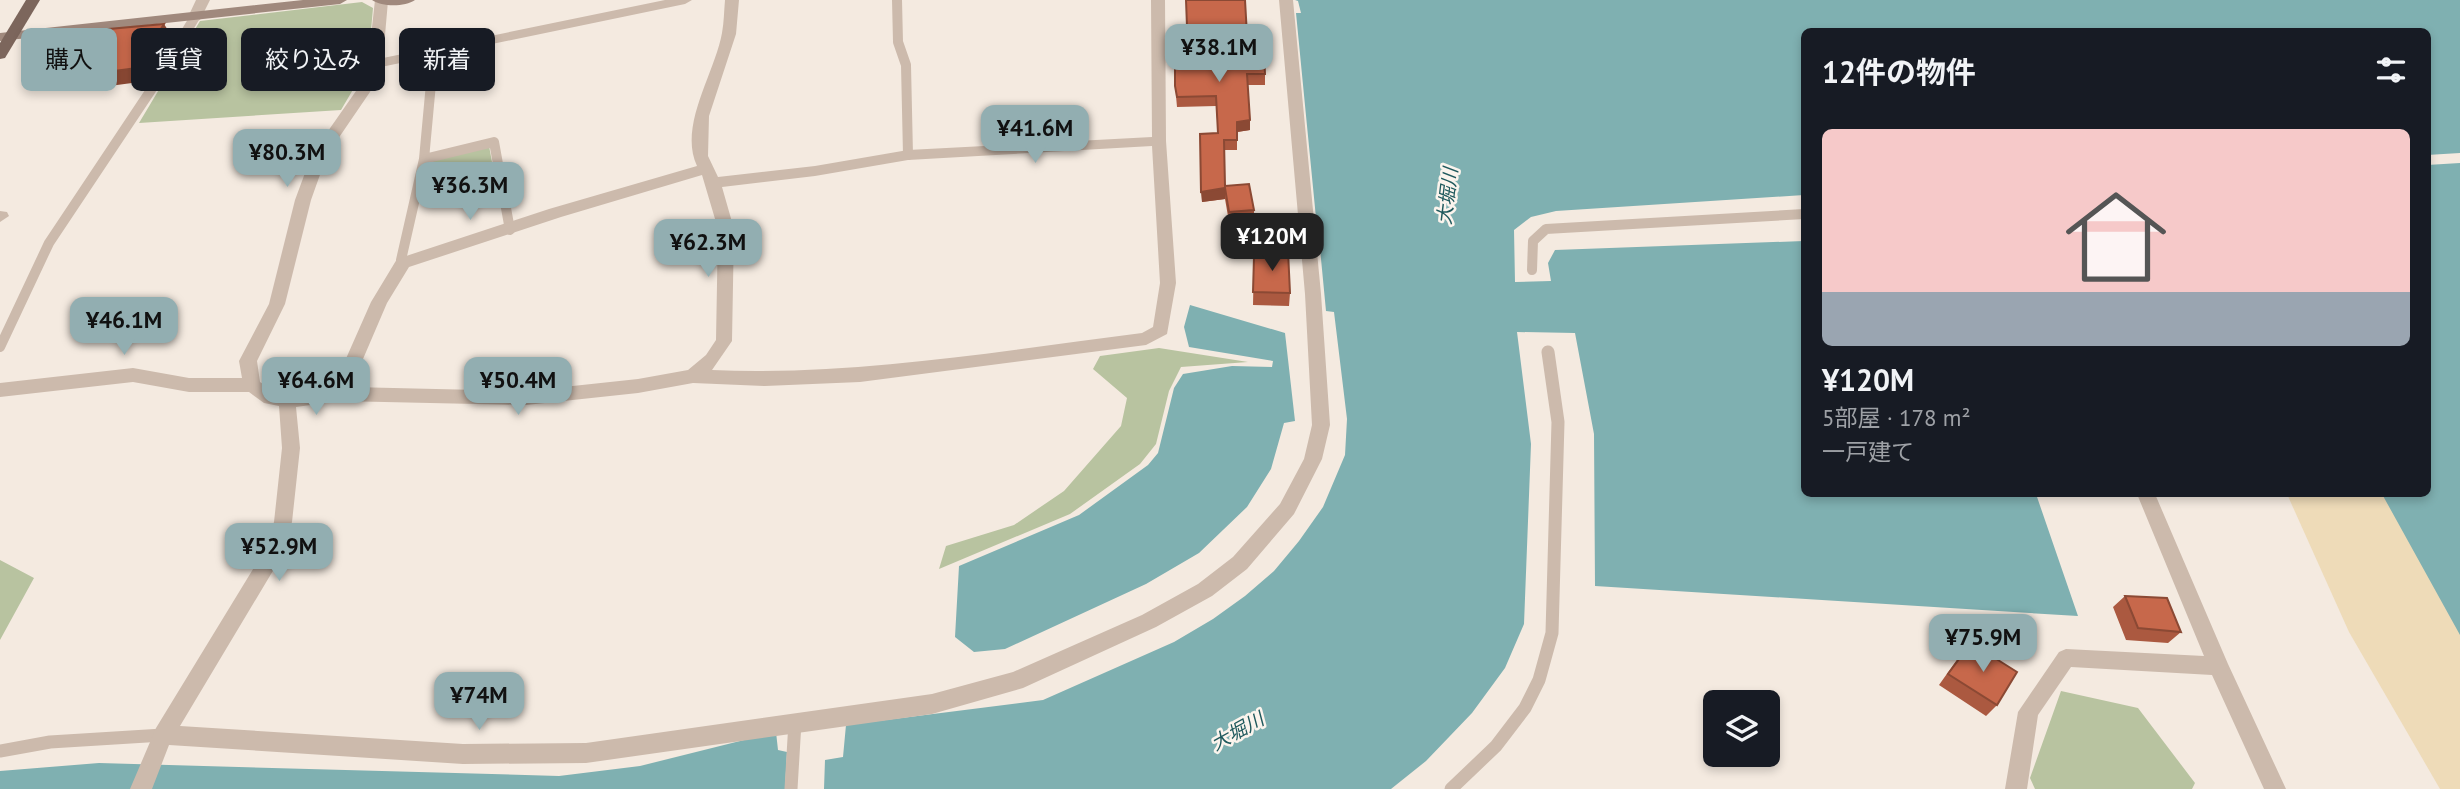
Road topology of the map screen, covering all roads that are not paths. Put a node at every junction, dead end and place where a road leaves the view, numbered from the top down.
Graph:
1 (33, 0) edge
2 (203, 0) edge
3 (340, 0) edge
4 (380, 0) edge
5 (408, 0) edge
6 (685, 0) edge
7 (732, 0) edge
8 (897, 0) edge
9 (1158, 0) edge
10 (1286, 0) edge
11 (195, 17) junction
12 (378, 28) edge
13 (6, 36) edge
14 (495, 39) edge
15 (0, 55) edge
16 (363, 91) edge
17 (430, 91) edge
18 (1159, 141) junction
19 (908, 155) junction
20 (424, 159) junction
21 (709, 176) junction
22 (1801, 214) edge
23 (510, 230) junction
24 (403, 263) junction
25 (1532, 270) dead end
26 (0, 347) edge
27 (1548, 352) dead end
28 (693, 376) junction
29 (251, 385) junction
30 (0, 390) edge
31 (339, 394) junction
32 (287, 401) junction
33 (2147, 497) edge
34 (2218, 666) junction
35 (796, 722) junction
36 (163, 735) junction
37 (0, 751) edge
38 (141, 789) edge
39 (791, 789) edge
40 (1451, 789) edge
41 (2015, 789) edge
42 (2275, 789) edge

1 - 13 main road
2 - 11 street
3 - 11 main road
4 - 5 main road
4 - 12 street
6 - 14 street
7 - 21 street
8 - 19 lane
9 - 18 street
10 - 35 street
11 - 13 main road
11 - 26 lane
13 - 15 main road
16 - 29 street
17 - 20 lane
18 - 19 street
18 - 28 street
19 - 21 street
20 - 23 lane
20 - 24 lane
21 - 23 street
21 - 28 street
22 - 25 lane
23 - 24 street
24 - 31 street
27 - 40 lane
28 - 31 street
29 - 30 street
29 - 32 street
31 - 32 street
32 - 36 street
33 - 34 street
34 - 41 street
34 - 42 street
35 - 36 street
35 - 39 lane
36 - 37 lane
36 - 38 street

